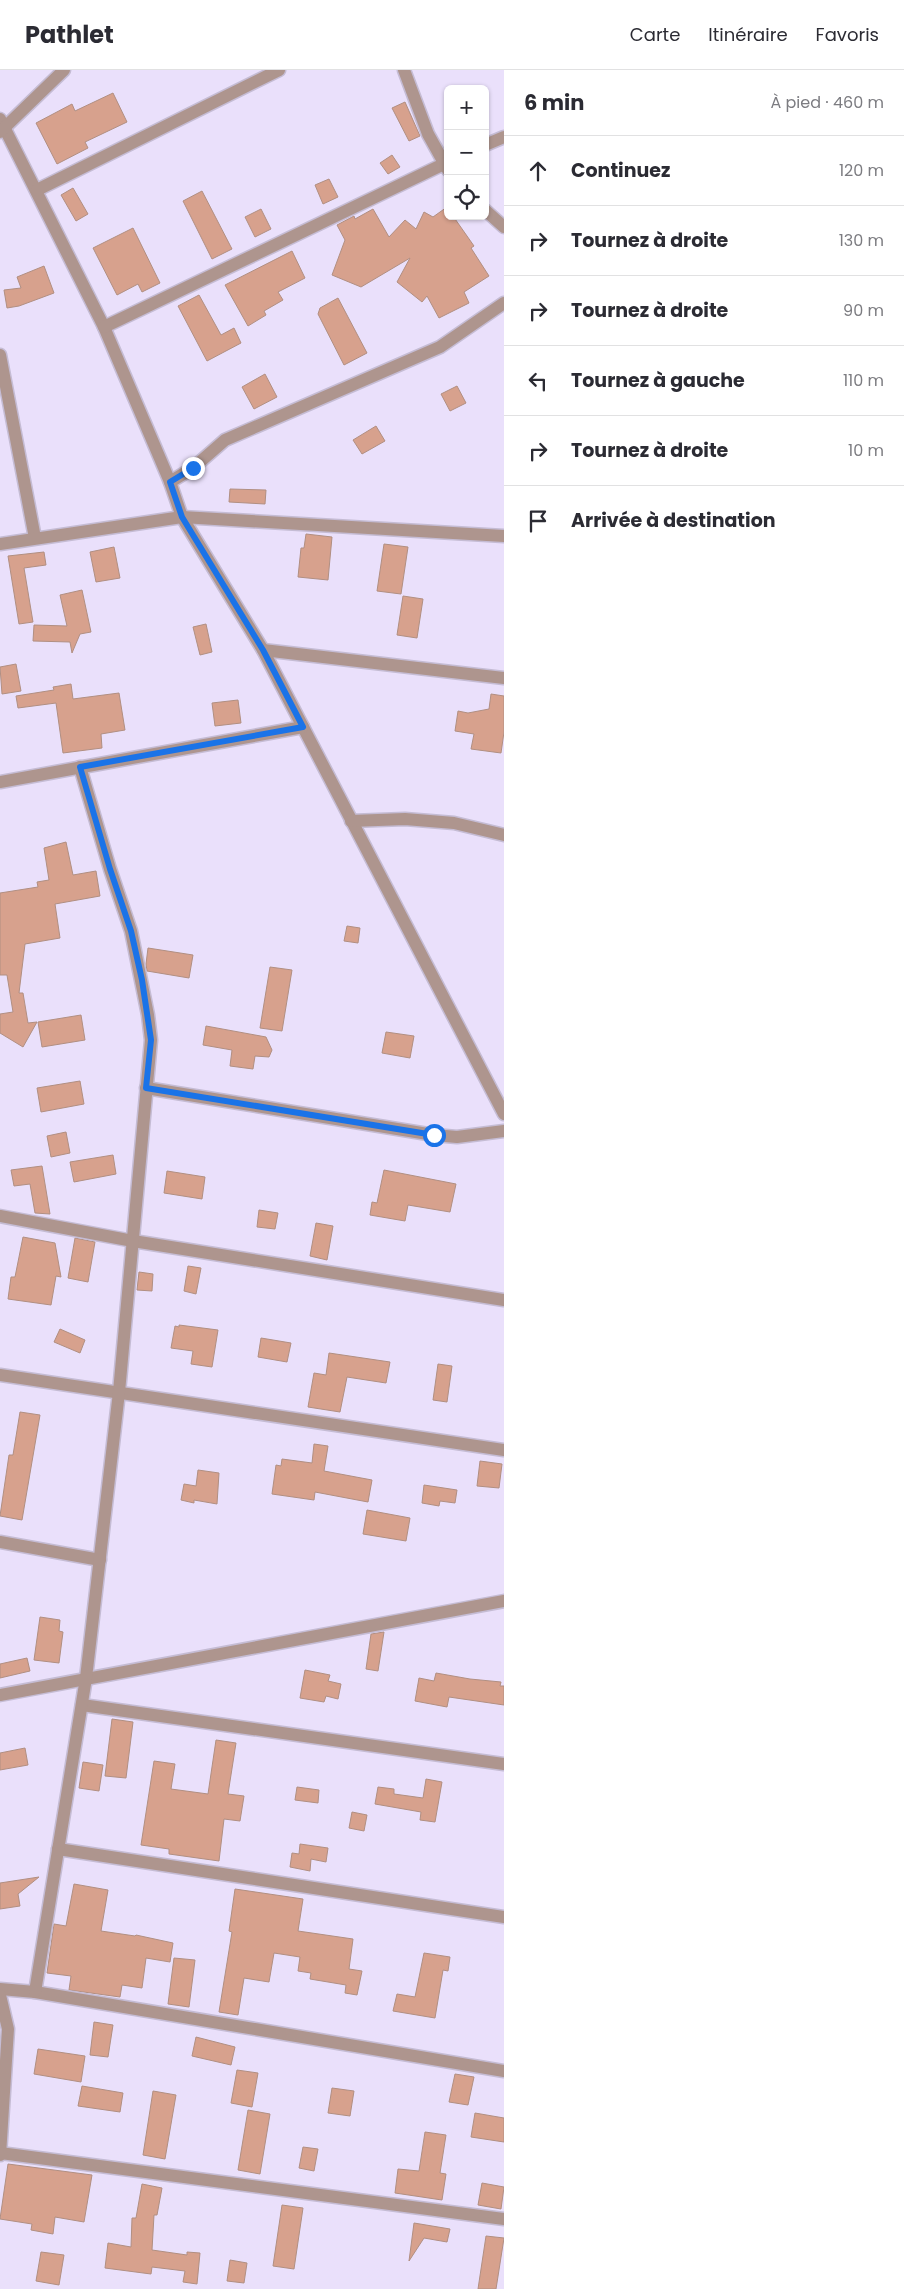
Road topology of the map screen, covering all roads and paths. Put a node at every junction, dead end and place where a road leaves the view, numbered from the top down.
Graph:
1 (64, 70) edge
2 (280, 70) edge
3 (404, 70) edge
4 (1, 126) edge
5 (504, 137) edge
6 (489, 143) edge
7 (444, 162) edge
8 (444, 167) edge
9 (36, 190) junction
10 (489, 214) edge
11 (504, 227) edge
12 (504, 303) edge
13 (104, 327) junction
14 (0, 355) edge
15 (170, 482) junction
16 (182, 517) junction
17 (501, 533) edge
18 (35, 538) junction
19 (0, 544) edge
20 (263, 650) junction
21 (504, 678) edge
22 (303, 727) junction
23 (80, 767) junction
24 (0, 782) edge
25 (351, 821) junction
26 (504, 835) edge
27 (146, 1088) junction
28 (504, 1114) edge
29 (504, 1131) edge
30 (0, 1216) edge
31 (133, 1241) junction
32 (504, 1300) edge
33 (0, 1375) edge
34 (119, 1392) junction
35 (504, 1450) edge
36 (0, 1542) edge
37 (100, 1560) junction
38 (504, 1600) edge
39 (86, 1678) junction
40 (0, 1695) edge
41 (82, 1705) junction
42 (504, 1764) edge
43 (58, 1849) junction
44 (504, 1917) edge
45 (0, 1989) edge
46 (34, 1992) junction
47 (0, 1995) edge
48 (4, 2030) edge
49 (504, 2072) edge
50 (0, 2154) edge
51 (504, 2219) edge

1 - 4 street
2 - 9 street
3 - 7 street
4 - 9 street
5 - 6 street
8 - 13 street
9 - 13 street
10 - 11 street
12 - 15 street
13 - 15 street
14 - 18 street
15 - 16 street
16 - 17 street
16 - 18 street
16 - 20 street
18 - 19 street
20 - 21 street
20 - 22 street
22 - 23 street
22 - 25 street
23 - 24 street
23 - 27 street
25 - 26 street
25 - 28 street
27 - 29 street
27 - 31 street
30 - 31 street
31 - 32 street
31 - 34 street
33 - 34 street
34 - 35 street
34 - 37 street
36 - 37 street
37 - 39 street
38 - 39 street
39 - 40 street
39 - 41 street
41 - 42 street
41 - 43 street
43 - 44 street
43 - 46 street
45 - 46 street
46 - 49 street
47 - 48 street
48 - 50 street
50 - 51 street

